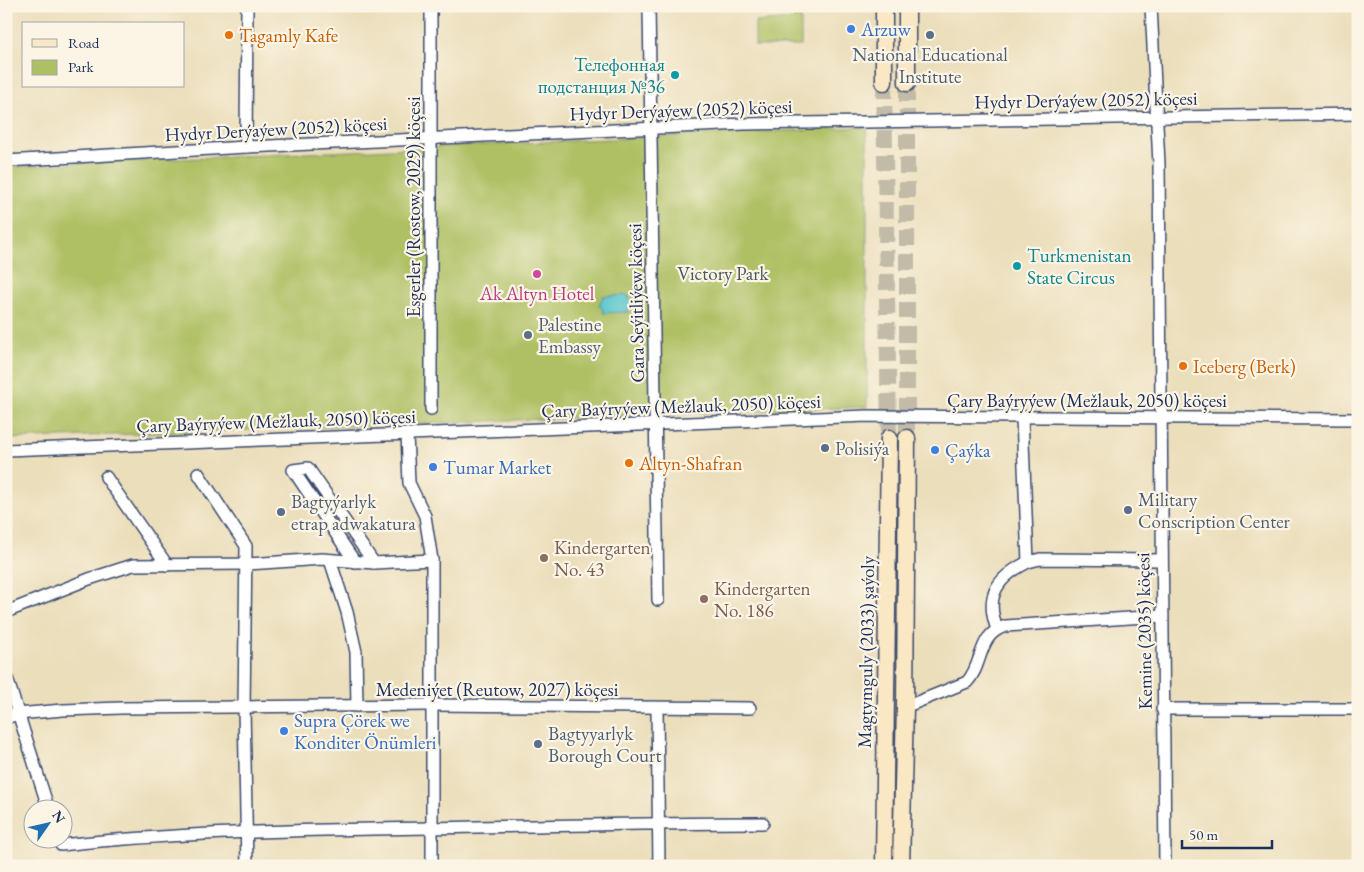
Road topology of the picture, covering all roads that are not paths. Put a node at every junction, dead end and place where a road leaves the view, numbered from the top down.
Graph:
1 (246, 6) edge
2 (431, 6) edge
3 (649, 6) edge
4 (884, 6) edge
5 (907, 6) edge
6 (1151, 6) edge
7 (884, 82) tunnel mouth
8 (907, 83) tunnel mouth
9 (1358, 114) edge
10 (1158, 116) junction
11 (651, 128) junction
12 (430, 139) junction
13 (246, 147) junction
14 (6, 161) edge
15 (431, 409) dead end
16 (1022, 418) junction
17 (1160, 418) junction
18 (1358, 419) edge
19 (655, 424) junction
20 (407, 434) junction
21 (889, 438) tunnel mouth
22 (906, 438) tunnel mouth
23 (6, 450) edge
24 (198, 473) dead end
25 (106, 477) dead end
26 (330, 560) junction
27 (432, 560) junction
28 (1161, 560) junction
29 (354, 562) junction
30 (1028, 562) junction
31 (247, 564) junction
32 (374, 564) junction
33 (167, 565) junction
34 (658, 600) dead end
35 (6, 612) edge
36 (1161, 616) junction
37 (997, 628) junction
38 (6, 675) edge
39 (431, 705) junction
40 (358, 706) junction
41 (244, 707) junction
42 (906, 707) junction
43 (657, 708) junction
44 (750, 708) dead end
45 (1162, 709) junction
46 (1358, 709) edge
47 (12, 716) edge
48 (45, 800) edge
49 (657, 823) junction
50 (763, 823) dead end
51 (432, 828) junction
52 (248, 831) junction
53 (72, 844) edge
54 (247, 866) edge
55 (432, 866) edge
56 (659, 866) edge
57 (884, 866) edge
58 (901, 866) edge
59 (1165, 866) edge

1 - 13 street
2 - 12 street, Esgerler (Rostow, 2029) köçesi
3 - 11 street, Gara Seýitliýew köçesi
4 - 7 main road
5 - 8 main road
6 - 10 street, Kemine (2035) köçesi
9 - 10 street, Hydyr Derýaýew (2052) köçesi
10 - 11 street, Hydyr Derýaýew (2052) köçesi
10 - 17 street, Kemine (2035) köçesi
11 - 12 street, Hydyr Derýaýew (2052) köçesi
11 - 19 street, Gara Seýitliýew köçesi
12 - 13 street, Hydyr Derýaýew (2052) köçesi
12 - 15 street, Esgerler (Rostow, 2029) köçesi
13 - 14 street, Hydyr Derýaýew (2052) köçesi
16 - 17 street, Çary Baýryýew (Mežlauk, 2050) köçesi
16 - 19 street, Çary Baýryýew (Mežlauk, 2050) köçesi
16 - 30 street
17 - 18 street, Çary Baýryýew (Mežlauk, 2050) köçesi
17 - 28 street, Kemine (2035) köçesi
19 - 20 street, Çary Baýryýew (Mežlauk, 2050) köçesi
19 - 34 street, Gara Seýitliýew köçesi
20 - 23 street, Çary Baýryýew (Mežlauk, 2050) köçesi
20 - 27 street
21 - 57 main road, Magtymguly (2033) şaýoly
22 - 42 main road, Magtymguly (2033) şaýoly
24 - 31 street
25 - 33 street
26 - 29 street
26 - 31 street
26 - 40 street
27 - 32 street
27 - 39 street
28 - 30 street
28 - 36 street, Kemine (2035) köçesi
29 - 32 street
29 - 32 street
30 - 37 street
31 - 33 street
31 - 41 street
33 - 35 street
36 - 37 street
36 - 45 street, Kemine (2035) köçesi
37 - 42 street
38 - 47 street
39 - 40 street, Medeniýet (Reutow, 2027) köçesi
39 - 43 street, Medeniýet (Reutow, 2027) köçesi
39 - 51 street
40 - 41 street, Medeniýet (Reutow, 2027) köçesi
41 - 47 street, Medeniýet (Reutow, 2027) köçesi
41 - 52 street
42 - 58 main road, Magtymguly (2033) şaýoly
43 - 44 street, Medeniýet (Reutow, 2027) köçesi
43 - 49 street
45 - 46 street
45 - 59 street, Kemine (2035) köçesi
47 - 48 street
49 - 50 street
49 - 51 street
49 - 56 street
51 - 52 street
51 - 55 street
52 - 53 street
52 - 54 street

